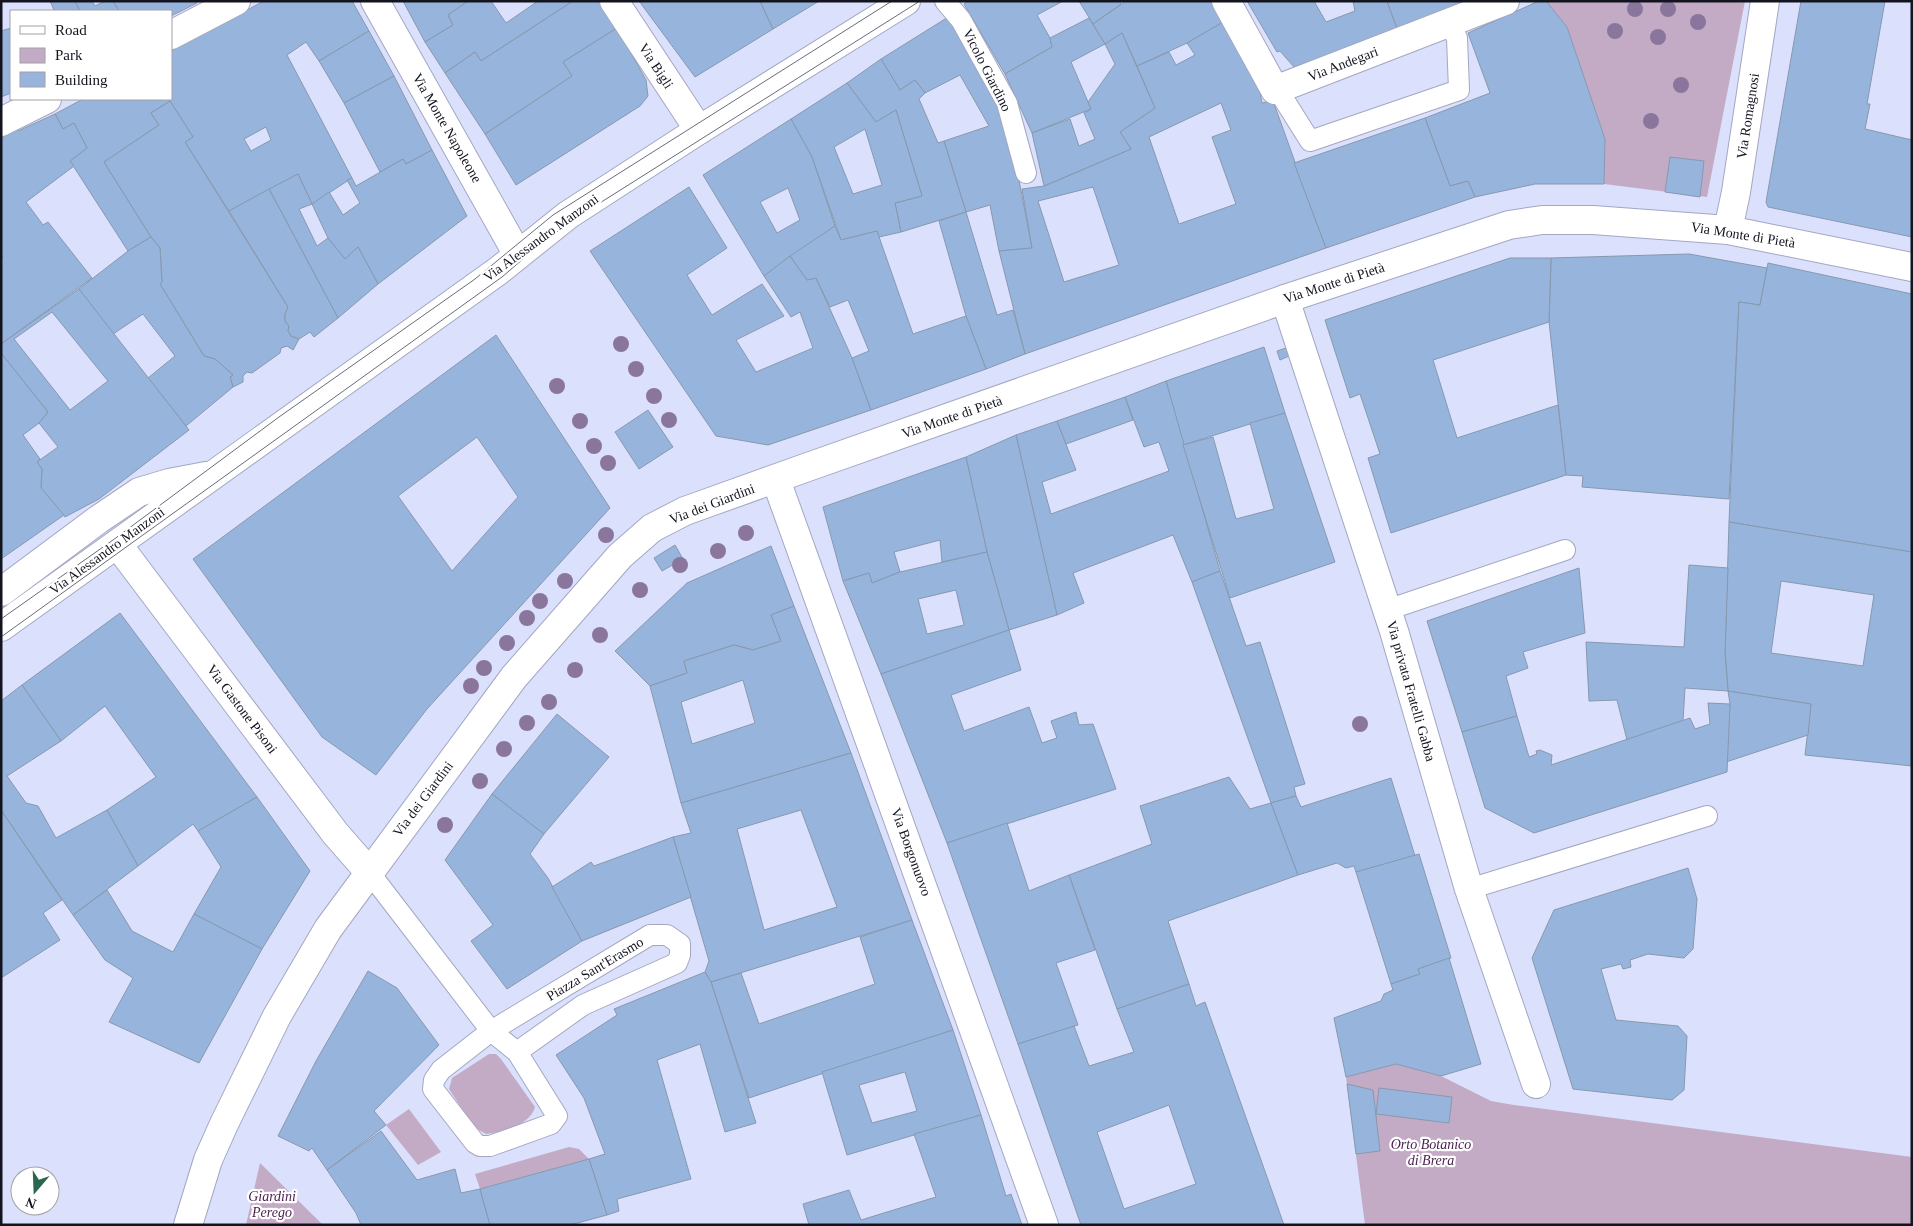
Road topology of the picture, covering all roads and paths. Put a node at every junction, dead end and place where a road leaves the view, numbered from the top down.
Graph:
1 (236, 1) edge
2 (375, 1) edge
3 (614, 1) edge
4 (906, 1) edge
5 (945, 1) edge
6 (1226, 1) edge
7 (1505, 1) edge
8 (1765, 1) edge
9 (1449, 23) junction
10 (172, 34) edge
11 (1275, 90) junction
12 (45, 100) edge
13 (1, 122) edge
14 (699, 130) junction
15 (1026, 173) dead end
16 (1728, 230) junction
17 (518, 255) junction
18 (1912, 267) edge
19 (1285, 299) junction
20 (212, 475) junction
21 (776, 480) junction
22 (118, 545) junction
23 (1565, 550) dead end
24 (1, 592) edge
25 (1387, 610) junction
26 (1, 627) edge
27 (1707, 816) dead end
28 (369, 872) junction
29 (1469, 889) junction
30 (491, 1031) junction
31 (517, 1052) junction
32 (1536, 1084) dead end
33 (188, 1225) edge
34 (1044, 1225) edge

1 - 10 street
2 - 17 street, Via Monte Napoleone
3 - 14 street, Via Bigli
4 - 14 street, Via Alessandro Manzoni
5 - 15 lane, Vicolo Giardino
6 - 11 street
7 - 9 street, Via Andegari
8 - 16 street, Via Romagnosi
9 - 11 street, Via Andegari
9 - 11 lane
12 - 13 street
14 - 17 street, Via Alessandro Manzoni
16 - 18 street, Via Monte di Pietà
16 - 19 street, Via Monte di Pietà
17 - 20 street, Via Alessandro Manzoni
19 - 21 street, Via Monte di Pietà
19 - 25 street, Via privata Fratelli Gabba
20 - 22 street, Via Alessandro Manzoni
20 - 24 street, Via Alessandro Manzoni
21 - 28 street, Via dei Giardini
21 - 34 street, Via Borgonuovo
22 - 26 street, Via Alessandro Manzoni
22 - 28 street, Via Gastone Pisoni
23 - 25 lane
25 - 29 street, Via privata Fratelli Gabba
27 - 29 lane
28 - 30 lane, Piazza Sant'Erasmo
28 - 33 street, Via dei Giardini
29 - 32 street, Via privata Fratelli Gabba
30 - 31 lane, Piazza Sant'Erasmo
30 - 31 lane, Piazza Sant'Erasmo
30 - 31 lane, Piazza Sant'Erasmo

